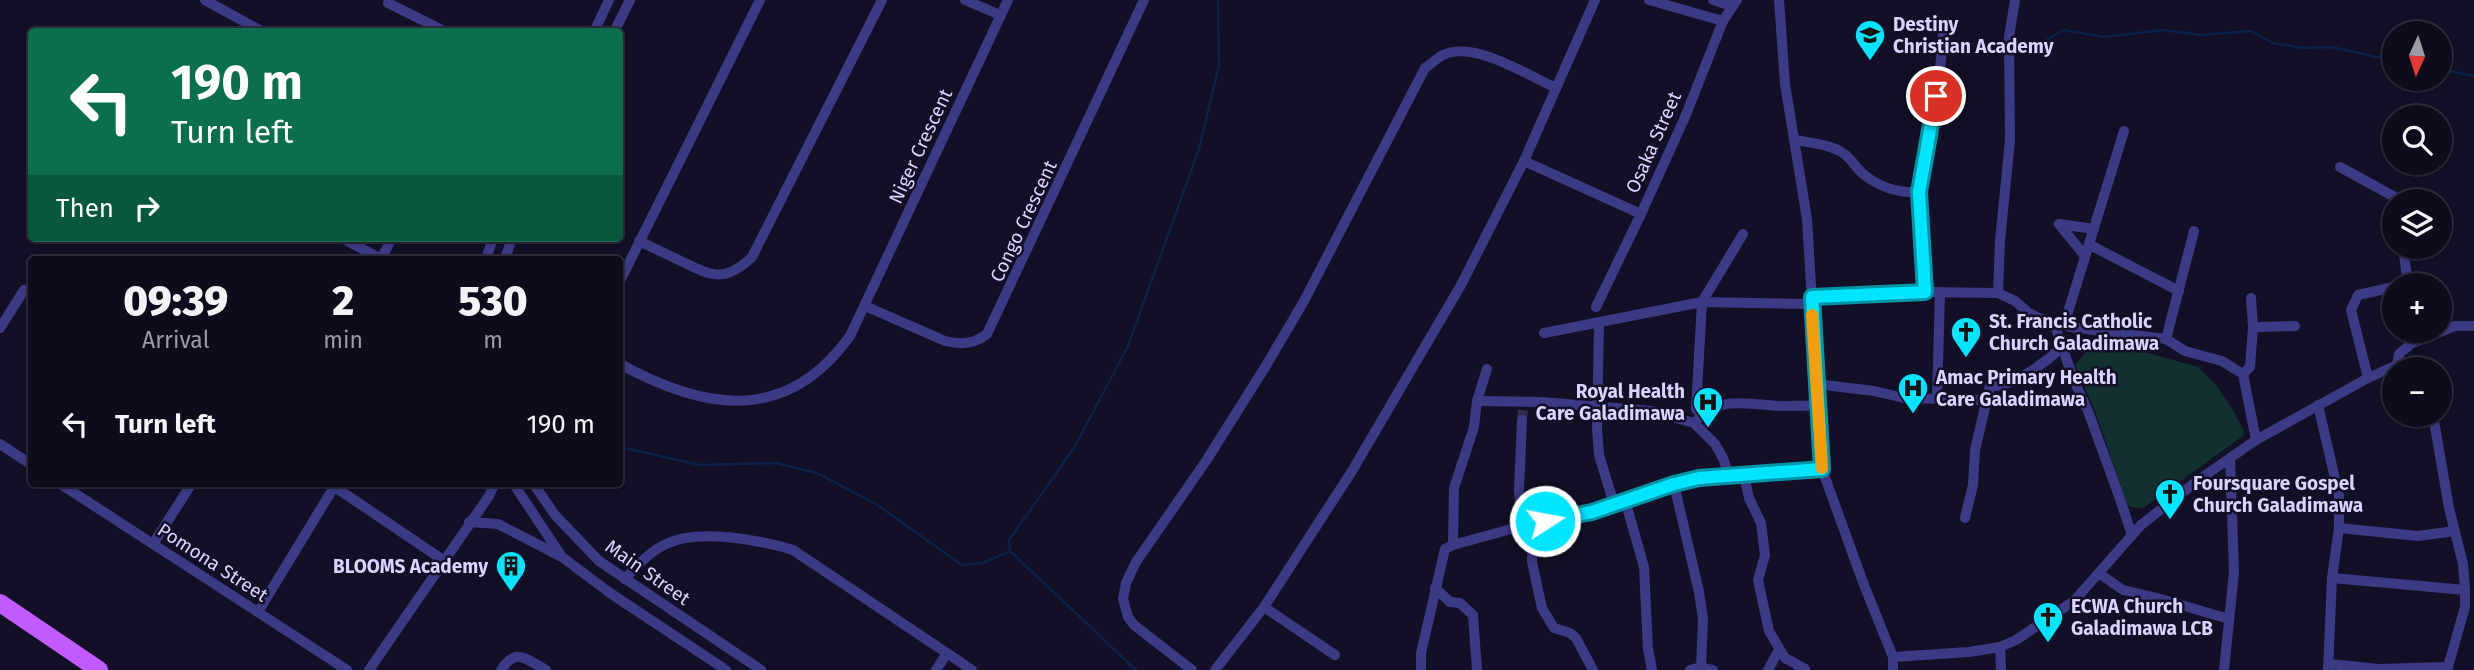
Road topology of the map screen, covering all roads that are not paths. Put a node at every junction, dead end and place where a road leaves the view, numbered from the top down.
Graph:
1 (205, 0) edge
2 (609, 0) edge
3 (630, 0) edge
4 (760, 0) edge
5 (881, 0) edge
6 (964, 0) edge
7 (1008, 0) edge
8 (1144, 0) edge
9 (1595, 0) edge
10 (1649, 0) edge
11 (1713, 0) edge
12 (1779, 0) edge
13 (2015, 0) edge
14 (388, 3) dead end
15 (1735, 3) edge
16 (1000, 15) junction
17 (1723, 21) junction
18 (1944, 24) dead end
19 (257, 28) edge
20 (438, 28) edge
21 (595, 28) edge
22 (616, 28) edge
23 (1556, 88) junction
24 (2124, 131) dead end
25 (1795, 140) junction
26 (1524, 161) junction
27 (2340, 167) dead end
28 (2382, 190) edge
29 (1919, 192) junction
30 (1640, 214) junction
31 (2094, 229) junction
32 (2194, 231) dead end
33 (1743, 234) dead end
34 (639, 241) junction
35 (349, 242) edge
36 (2090, 245) junction
37 (375, 256) edge
38 (2085, 256) junction
39 (623, 275) edge
40 (28, 290) edge
41 (2382, 290) edge
42 (2179, 291) junction
43 (1925, 292) junction
44 (1940, 293) junction
45 (1998, 293) junction
46 (2251, 298) dead end
47 (1812, 301) junction
48 (1702, 302) junction
49 (864, 306) junction
50 (1596, 307) dead end
51 (1600, 323) junction
52 (2059, 324) junction
53 (2295, 326) dead end
54 (2474, 326) edge
55 (2253, 327) junction
56 (0, 328) edge
57 (1544, 333) dead end
58 (2166, 339) junction
59 (2062, 347) junction
60 (2399, 357) edge
61 (623, 366) edge
62 (1487, 369) dead end
63 (2382, 373) edge
64 (2243, 374) junction
65 (2368, 378) junction
66 (1816, 384) junction
67 (1937, 398) junction
68 (1985, 400) junction
69 (1477, 401) junction
70 (1817, 405) junction
71 (2319, 405) junction
72 (1598, 408) junction
73 (1523, 410) junction
74 (1697, 416) junction
75 (2435, 427) edge
76 (2256, 440) junction
77 (0, 444) edge
78 (2230, 458) junction
79 (28, 462) edge
80 (1822, 469) junction
81 (1744, 474) junction
82 (1729, 475) junction
83 (1674, 484) junction
84 (66, 487) edge
85 (189, 487) edge
86 (330, 487) edge
87 (334, 487) edge
88 (493, 487) edge
89 (508, 487) edge
90 (516, 487) edge
91 (535, 487) edge
92 (489, 496) junction
93 (1619, 502) junction
94 (1965, 518) dead end
95 (469, 522) junction
96 (1527, 525) junction
97 (2339, 528) junction
98 (2455, 531) junction
99 (2132, 535) junction
100 (153, 544) junction
101 (1453, 545) junction
102 (562, 557) junction
103 (443, 560) junction
104 (2099, 574) junction
105 (2332, 578) junction
106 (625, 579) junction
107 (1435, 588) junction
108 (2465, 590) junction
109 (0, 603) edge
110 (1264, 607) junction
111 (2470, 609) edge
112 (258, 612) junction
113 (2229, 619) junction
114 (2000, 647) junction
115 (1779, 650) junction
116 (947, 653) junction
117 (1335, 655) dead end
118 (1893, 657) junction
119 (2329, 667) edge
120 (1696, 668) edge
121 (1805, 669) edge
122 (2447, 669) edge
123 (99, 670) edge
124 (347, 670) edge
125 (369, 670) edge
126 (501, 670) edge
127 (546, 670) edge
128 (726, 670) edge
129 (761, 670) edge
130 (936, 670) edge
131 (972, 670) edge
132 (1192, 670) edge
133 (1215, 670) edge
134 (1421, 670) edge
135 (1477, 670) edge
136 (1593, 670) edge
137 (1652, 670) edge
138 (1713, 670) edge
139 (1768, 670) edge
140 (1893, 670) edge
141 (2001, 670) edge
142 (2224, 670) edge

1 - 19 street
2 - 21 street
3 - 22 street
4 - 34 street
5 - 34 street
6 - 16 street
7 - 16 street, Niger Crescent
8 - 49 street, Congo Crescent
9 - 23 street
10 - 17 street
11 - 15 street
12 - 25 street
13 - 45 street
14 - 20 street
15 - 17 street, Osaka Street
16 - 49 street, Niger Crescent
17 - 30 street, Osaka Street
18 - 29 street
23 - 26 street
23 - 132 street
24 - 31 street
25 - 29 street
25 - 47 street
26 - 30 street, Osaka Street
26 - 110 street
27 - 28 street
29 - 43 street
30 - 50 street
31 - 36 street
31 - 38 street
32 - 42 street
33 - 48 street
34 - 39 street
35 - 37 street
36 - 38 street
36 - 42 street
38 - 52 street
40 - 56 street
41 - 65 street
42 - 58 street
43 - 44 street
43 - 47 street
44 - 45 street
44 - 67 street
45 - 52 street
46 - 55 street
47 - 48 street
47 - 66 street
48 - 51 street
48 - 74 street
49 - 61 street, Niger Crescent
51 - 57 street
51 - 72 street
52 - 58 street
52 - 59 street
53 - 55 street
54 - 60 street
55 - 64 street
58 - 64 street
59 - 68 street
59 - 99 street
62 - 69 street
63 - 65 street
64 - 76 street
65 - 71 street
66 - 67 street
66 - 70 street
67 - 68 street
68 - 94 street
69 - 73 street
69 - 101 street
70 - 74 street
70 - 80 street
71 - 76 street
71 - 97 street
72 - 73 street
72 - 74 street
72 - 93 street
73 - 96 street
74 - 82 street
75 - 98 street
76 - 78 street
77 - 79 street
78 - 99 street
78 - 113 street
80 - 81 street
80 - 118 street
81 - 82 street
81 - 115 street
82 - 83 street
83 - 93 street
83 - 120 street
84 - 100 street, Pomona Street
85 - 100 street
86 - 112 street
87 - 103 street
88 - 92 street
89 - 92 street
90 - 102 street, Main Street
91 - 106 street, Main Street
92 - 95 street
93 - 96 street
93 - 137 street
95 - 102 street
95 - 103 street
96 - 101 street
96 - 136 street
97 - 98 street
97 - 105 street
98 - 108 street
99 - 104 street
100 - 112 street, Pomona Street
101 - 107 street
102 - 128 street, Main Street
103 - 125 street
104 - 113 street
104 - 114 street
105 - 108 street
105 - 119 street
106 - 116 street
106 - 129 street, Main Street
107 - 134 street
107 - 135 street
108 - 111 street
109 - 123 main road
110 - 117 street
110 - 133 street
111 - 122 street
112 - 124 street, Pomona Street
113 - 142 street
114 - 118 street
114 - 141 street
115 - 121 street
115 - 139 street
116 - 130 street
116 - 131 street
118 - 140 street
119 - 122 street
120 - 138 street
126 - 127 street

